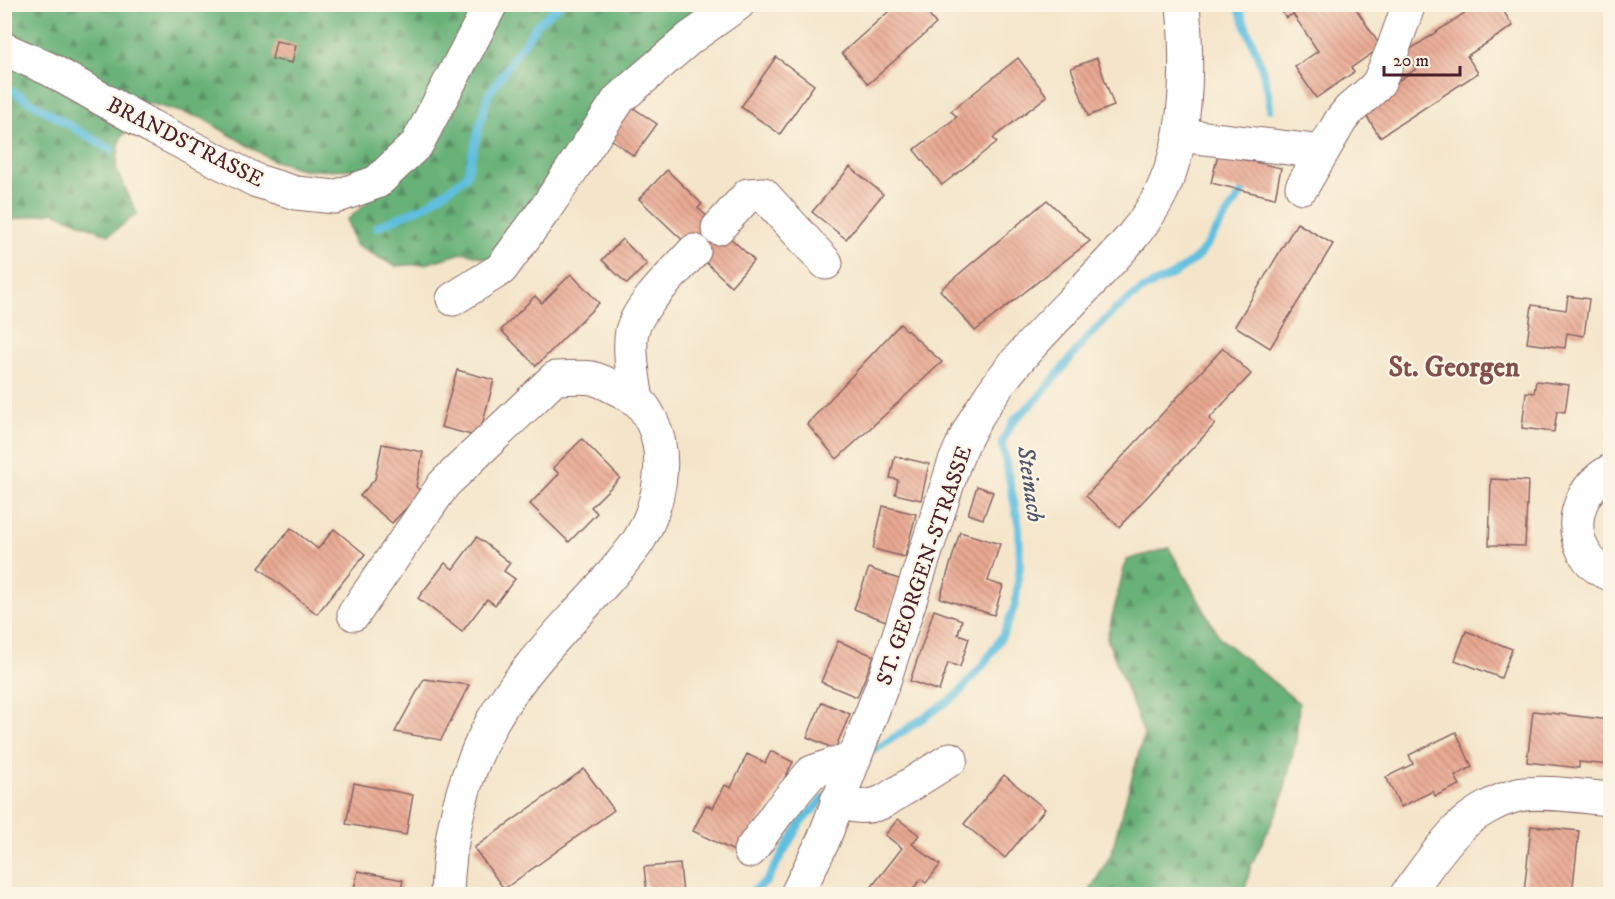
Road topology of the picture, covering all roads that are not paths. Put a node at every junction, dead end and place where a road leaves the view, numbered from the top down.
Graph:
1 (491, 4) edge
2 (738, 4) edge
3 (1183, 4) edge
4 (1409, 4) edge
5 (4, 49) edge
6 (1180, 135) junction
7 (1322, 152) junction
8 (1302, 187) dead end
9 (718, 228) dead end
10 (694, 251) dead end
11 (826, 263) dead end
12 (453, 299) dead end
13 (637, 400) junction
14 (1611, 471) edge
15 (1611, 574) edge
16 (354, 614) dead end
17 (853, 758) junction
18 (951, 759) dead end
19 (838, 799) junction
20 (1611, 799) edge
21 (750, 851) dead end
22 (447, 894) edge
23 (796, 894) edge
24 (1407, 894) edge

1 - 5 street, BRANDSTRASSE
2 - 12 street
3 - 6 street, ST. GEORGEN-STRASSE
4 - 7 street
6 - 7 street
6 - 17 street, ST. GEORGEN-STRASSE
7 - 8 street
9 - 11 street
10 - 13 street
13 - 16 street
13 - 22 street
14 - 15 street
17 - 19 street, ST. GEORGEN-STRASSE
17 - 21 street
18 - 19 street
19 - 23 street, ST. GEORGEN-STRASSE
20 - 24 street

